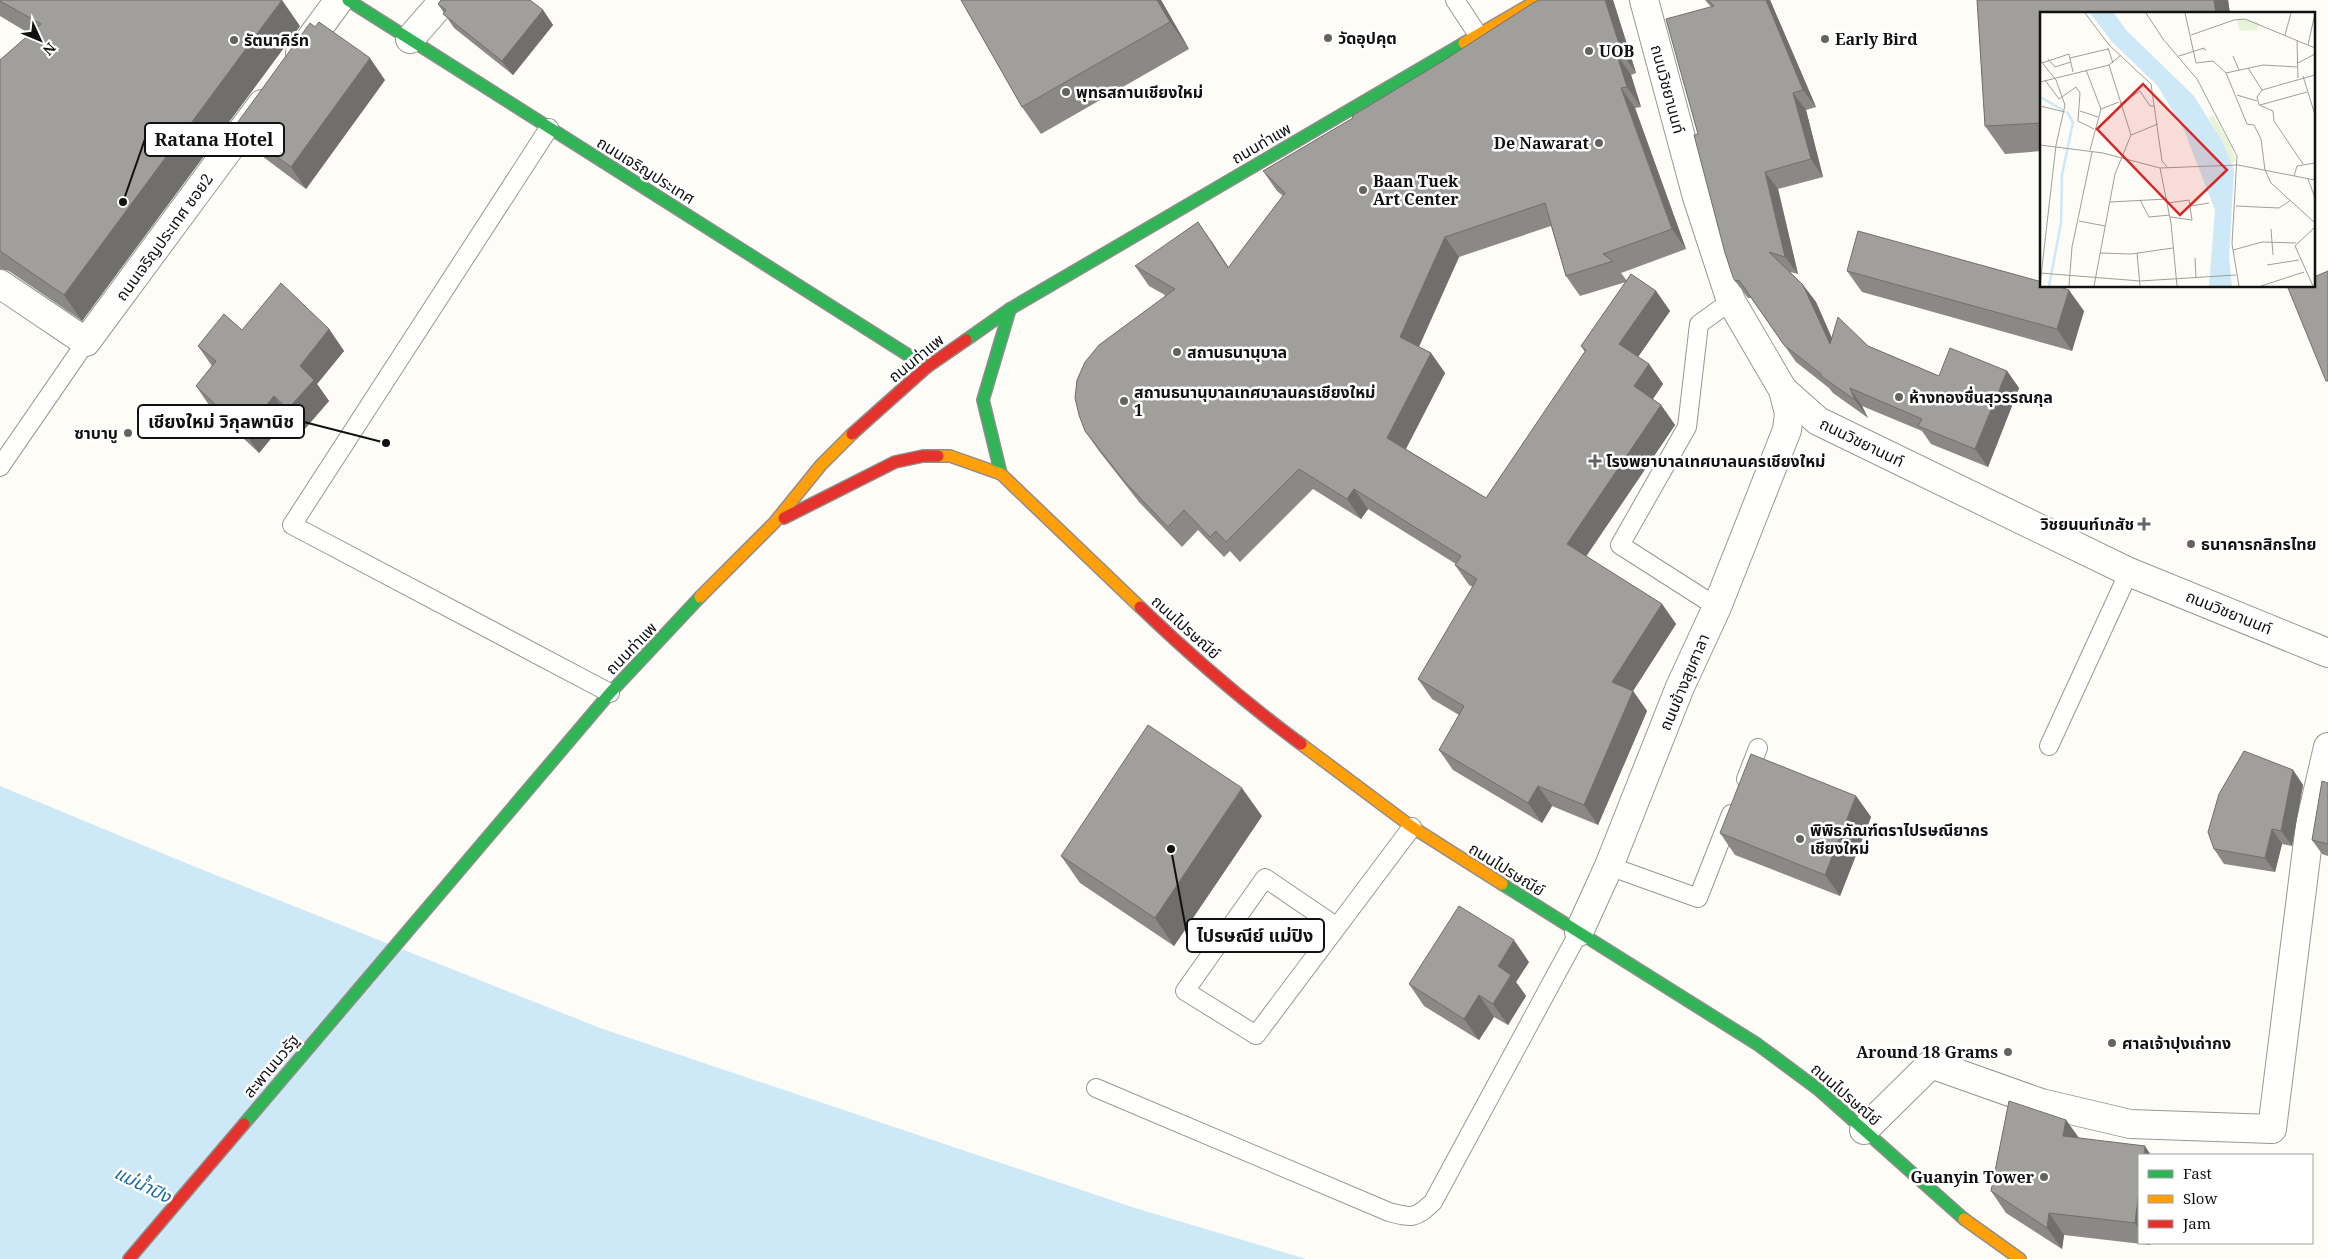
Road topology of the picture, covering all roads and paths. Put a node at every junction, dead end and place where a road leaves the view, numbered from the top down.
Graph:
1 (339, 0) edge
2 (348, 0) edge
3 (444, 0) edge
4 (1455, 0) edge
5 (1538, 0) edge
6 (1644, 0) edge
7 (1478, 35) junction
8 (410, 40) junction
9 (549, 128) junction
10 (0, 284) edge
11 (1731, 301) junction
12 (1010, 309) junction
13 (86, 342) junction
14 (927, 367) junction
15 (1783, 390) junction
16 (1818, 421) junction
17 (1787, 430) junction
18 (0, 467) edge
19 (1001, 474) junction
20 (774, 523) junction
21 (2130, 572) junction
22 (1717, 607) junction
23 (2328, 652) edge
24 (610, 693) junction
25 (2049, 746) dead end
26 (2328, 747) edge
27 (1758, 748) dead end
28 (1412, 827) junction
29 (1609, 866) junction
30 (438, 895) joint
31 (1337, 927) junction
32 (1579, 932) junction
33 (1096, 1088) dead end
34 (1864, 1130) junction
35 (129, 1259) edge
36 (2020, 1259) edge

1 - 13 street, ถนนเจริญประเทศ ซอย2
2 - 8 street, ถนนเจริญประเทศ
3 - 8 street
4 - 7 lane
5 - 7 street, ถนนท่าแพ
6 - 11 street, ถนนวิชยานนท์
7 - 12 street, ถนนท่าแพ
8 - 9 street, ถนนเจริญประเทศ
9 - 14 street, ถนนเจริญประเทศ
9 - 24 lane
10 - 13 street
11 - 15 street, ถนนวิชยานนท์
11 - 22 lane
12 - 14 street, ถนนท่าแพ
12 - 19 street
13 - 18 lane
14 - 20 street, ถนนท่าแพ
15 - 16 street, ถนนวิชยานนท์
15 - 17 street
16 - 17 street
16 - 21 street, ถนนวิชยานนท์
17 - 22 street, ถนนข้างสุขศาลา
19 - 20 street, ถนนไปรษณีย์
19 - 28 street, ถนนไปรษณีย์
20 - 24 street, ถนนท่าแพ
21 - 23 street, ถนนวิชยานนท์
21 - 25 lane
22 - 29 street, ถนนข้างสุขศาลา
24 - 30 street, ถนนท่าแพ
26 - 34 street
27 - 29 lane
28 - 31 lane
28 - 32 street, ถนนไปรษณีย์
29 - 32 street, ถนนข้างสุขศาลา
30 - 35 street, สะพานนวรัฐ
31 - 31 lane
32 - 33 lane
32 - 34 street, ถนนไปรษณีย์
34 - 36 street, ถนนไปรษณีย์

